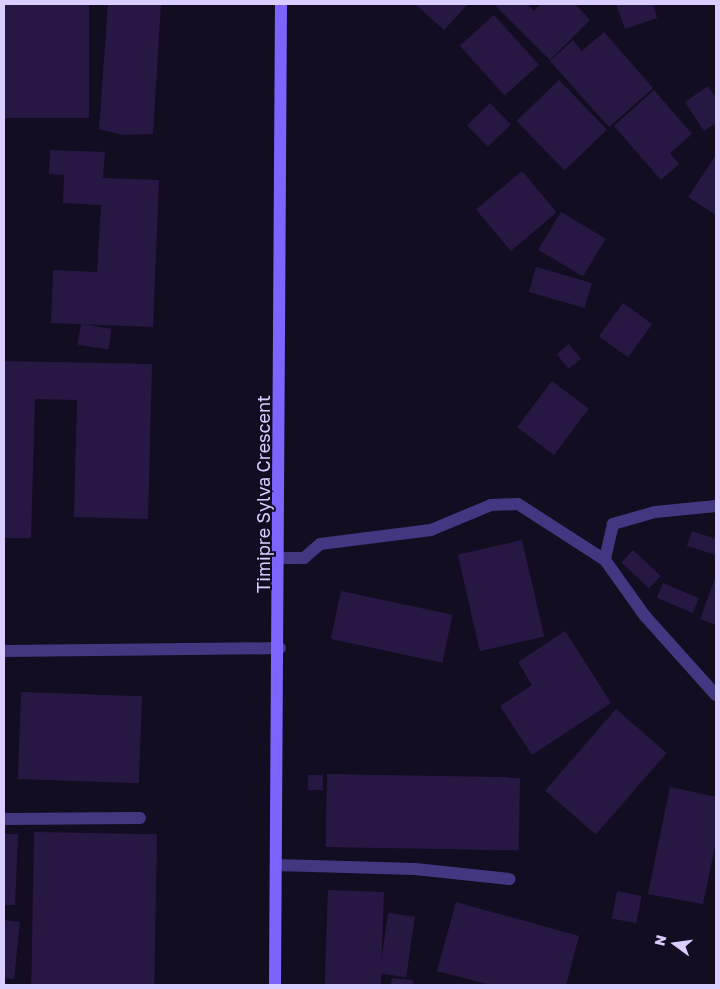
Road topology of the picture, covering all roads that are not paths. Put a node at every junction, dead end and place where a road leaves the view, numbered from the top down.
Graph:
1 (281, 4) edge
2 (716, 506) edge
3 (280, 558) junction
4 (605, 560) junction
5 (280, 648) junction
6 (4, 651) edge
7 (716, 695) edge
8 (140, 818) dead end
9 (4, 819) edge
10 (276, 864) junction
11 (508, 879) dead end
12 (275, 985) edge

1 - 3 street, Timipre Sylva Crescent
2 - 4 street
3 - 4 street
3 - 5 street, Timipre Sylva Crescent
4 - 7 street
5 - 6 street
5 - 10 street, Timipre Sylva Crescent
8 - 9 street
10 - 11 street
10 - 12 street, Timipre Sylva Crescent

